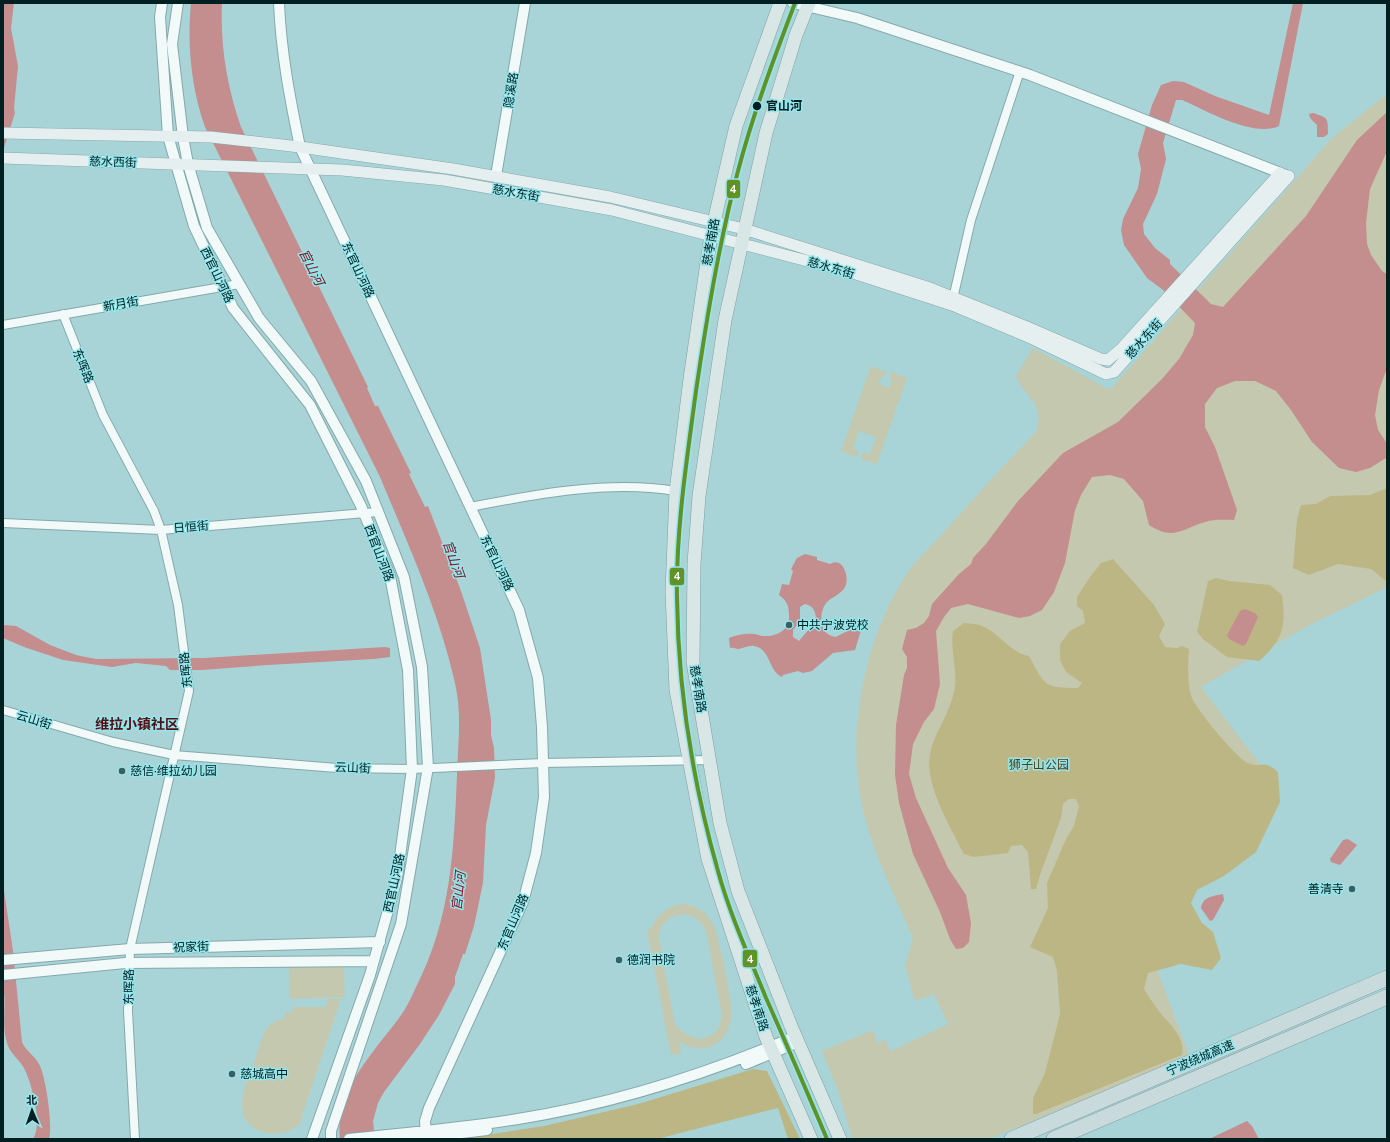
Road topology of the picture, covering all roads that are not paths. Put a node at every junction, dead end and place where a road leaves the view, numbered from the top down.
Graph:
1 (162, 3) edge
2 (178, 3) edge
3 (278, 3) edge
4 (525, 3) edge
5 (780, 3) edge
6 (794, 3) edge
7 (809, 5) edge
8 (1020, 71) junction
9 (3, 133) edge
10 (168, 136) junction
11 (183, 136) junction
12 (300, 147) junction
13 (3, 158) edge
14 (174, 164) junction
15 (188, 164) junction
16 (224, 165) joint
17 (310, 169) junction
18 (1285, 174) joint
19 (496, 176) junction
20 (714, 221) junction
21 (744, 229) junction
22 (711, 235) junction
23 (741, 243) junction
24 (238, 284) junction
25 (222, 286) junction
26 (953, 301) junction
27 (63, 314) junction
28 (3, 326) edge
29 (676, 491) junction
30 (470, 507) junction
31 (378, 512) junction
32 (363, 514) junction
33 (3, 523) edge
34 (161, 530) junction
35 (3, 710) edge
36 (174, 755) junction
37 (689, 760) junction
38 (709, 760) junction
39 (543, 763) junction
40 (428, 767) junction
41 (412, 769) junction
42 (380, 942) junction
43 (130, 949) junction
44 (3, 960) edge
45 (374, 961) junction
46 (129, 963) junction
47 (3, 975) edge
48 (1387, 978) edge
49 (1387, 997) edge
50 (797, 1039) junction
51 (772, 1050) junction
52 (425, 1134) junction
53 (135, 1139) edge
54 (312, 1139) edge
55 (331, 1139) edge
56 (349, 1139) edge
57 (411, 1139) edge
58 (811, 1139) edge
59 (840, 1139) edge
60 (1012, 1139) edge
61 (1054, 1139) edge

1 - 10 street, 西官山河路
2 - 11 street, 西官山河路
3 - 12 street, 东官山河路
4 - 19 street, 隐溪路
5 - 20 main road, 慈孝南路
6 - 7 street
7 - 8 street
7 - 21 main road
8 - 18 street
8 - 26 street
9 - 10 main road
10 - 11 main road
10 - 14 street, 西官山河路
11 - 12 main road, 慈水东街
11 - 15 street, 西官山河路
12 - 17 street, 东官山河路
12 - 19 main road, 慈水东街
13 - 14 main road, 慈水西街
14 - 15 main road, 慈水西街
14 - 25 street, 西官山河路
15 - 16 main road, 慈水西街
15 - 24 street, 西官山河路
16 - 17 main road, 慈水东街
17 - 22 main road, 慈水东街
17 - 30 street, 东官山河路
18 - 26 main road, 慈水东街
19 - 20 main road, 慈水东街
20 - 21 main road, 慈水东街
20 - 22 main road, 慈孝南路
21 - 23 main road, 慈孝南路
21 - 26 main road, 慈水东街
22 - 23 main road, 慈水东街
22 - 29 main road, 慈孝南路
23 - 26 main road, 慈水东街
23 - 38 main road, 慈孝南路
24 - 25 street, 新月街
24 - 31 street, 西官山河路
25 - 27 street, 新月街
25 - 32 street, 西官山河路
27 - 28 street, 新月街
27 - 34 street, 东晖路
29 - 30 street
29 - 37 main road, 慈孝南路
30 - 39 street, 东官山河路
31 - 32 street, 日恒街
31 - 40 street, 西官山河路
32 - 34 street, 日恒街
32 - 41 street, 西官山河路
33 - 34 street, 日恒街
34 - 36 street, 东晖路
35 - 36 street, 云山街
36 - 41 street, 云山街
36 - 43 street, 东晖路
37 - 38 street, 云山街
37 - 39 street, 云山街
37 - 51 main road, 慈孝南路
38 - 50 main road, 慈孝南路
39 - 40 street, 云山街
39 - 52 street, 东官山河路
40 - 41 street, 云山街
40 - 55 street, 西官山河路
41 - 42 street, 西官山河路
42 - 43 street, 祝家街
42 - 45 street, 西官山河路
43 - 44 street, 祝家街
43 - 46 street, 东晖路
45 - 46 street, 祝家街
45 - 54 street, 西官山河路
46 - 47 street, 祝家街
46 - 53 street, 东晖路
48 - 60 highway, 宁波绕城高速
49 - 61 highway, 宁波绕城高速
50 - 51 street
50 - 59 main road, 慈孝南路
51 - 52 street
51 - 58 main road, 慈孝南路
52 - 56 street
52 - 57 street

